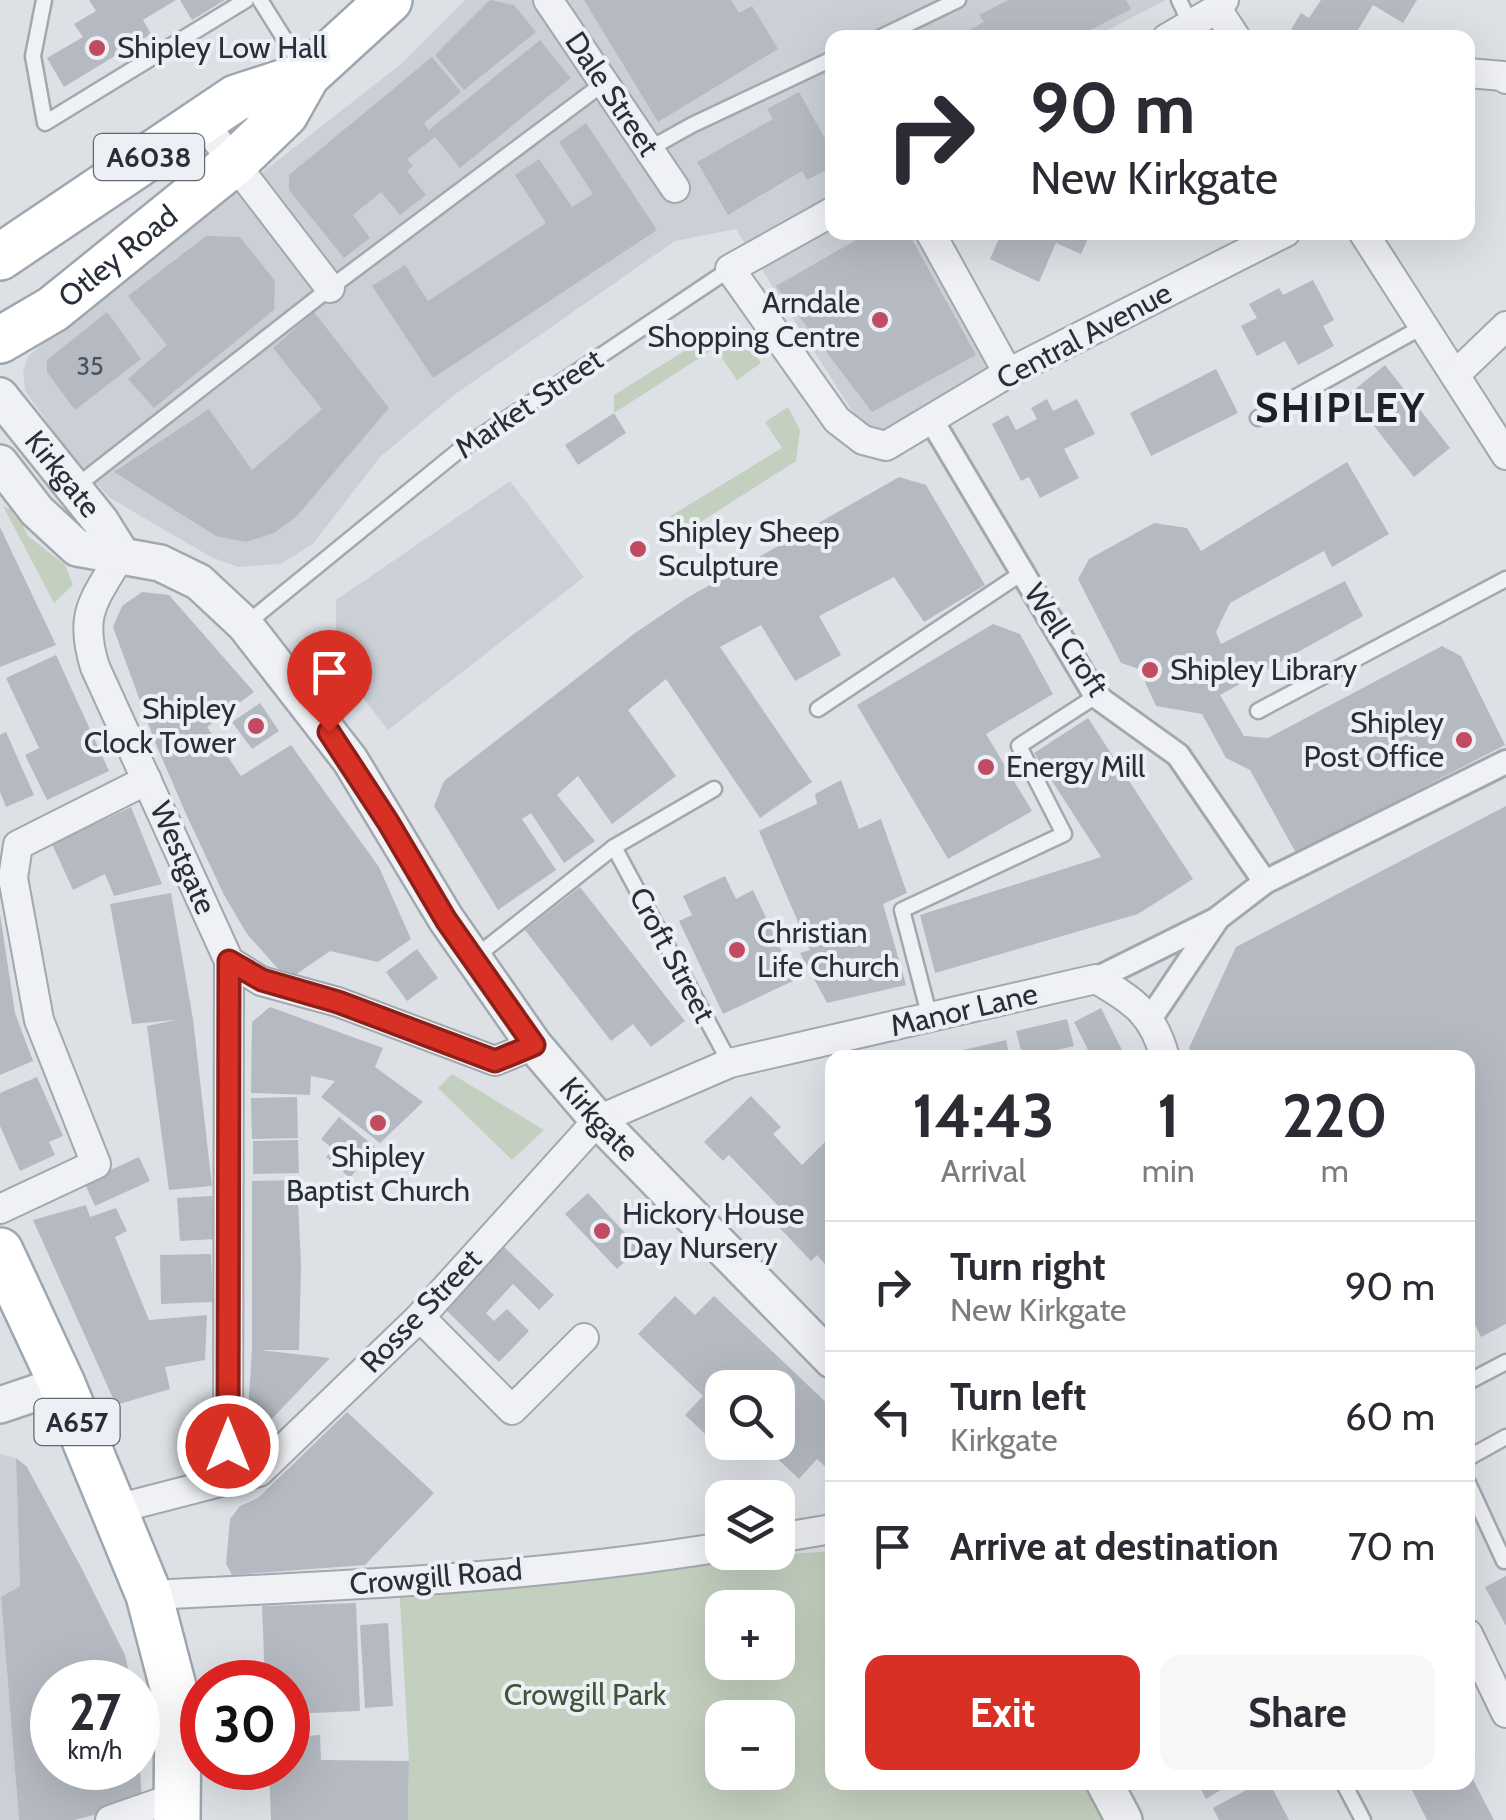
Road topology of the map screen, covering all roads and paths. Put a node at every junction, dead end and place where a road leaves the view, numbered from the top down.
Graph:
1 (44, 0) edge
2 (246, 0) edge
3 (260, 0) edge
4 (388, 0) edge
5 (548, 0) edge
6 (958, 0) edge
7 (1220, 4) edge
8 (1179, 21) edge
9 (896, 30) edge
10 (1232, 30) edge
11 (825, 62) edge
12 (1475, 74) edge
13 (307, 75) junction
14 (1506, 79) edge
15 (604, 83) junction
16 (202, 120) junction
17 (649, 149) junction
18 (235, 162) junction
19 (675, 188) dead end
20 (825, 216) edge
21 (934, 240) edge
22 (1270, 240) edge
23 (1368, 240) edge
24 (0, 257) edge
25 (730, 268) junction
26 (330, 288) junction
27 (1424, 326) junction
28 (1506, 326) edge
29 (0, 340) edge
30 (1008, 374) junction
31 (1455, 375) junction
32 (0, 396) edge
33 (1258, 418) dead end
34 (932, 421) junction
35 (1506, 455) edge
36 (0, 463) edge
37 (73, 488) junction
38 (122, 554) junction
39 (1022, 574) junction
40 (1506, 579) edge
41 (245, 624) junction
42 (1096, 696) junction
43 (818, 709) dead end
44 (1258, 711) dead end
45 (1506, 762) edge
46 (148, 780) junction
47 (714, 789) dead end
48 (614, 847) junction
49 (7, 880) edge
50 (1266, 882) junction
51 (1218, 918) junction
52 (474, 958) junction
53 (229, 961) junction
54 (1096, 980) junction
55 (930, 1018) junction
56 (1150, 1019) junction
57 (534, 1045) junction
58 (1162, 1050) edge
59 (730, 1063) junction
60 (598, 1120) junction
61 (0, 1209) edge
62 (0, 1251) edge
63 (420, 1316) junction
64 (584, 1338) dead end
65 (825, 1353) edge
66 (1506, 1362) edge
67 (1475, 1378) edge
68 (62, 1384) junction
69 (0, 1405) edge
70 (1506, 1436) edge
71 (1475, 1454) edge
72 (228, 1481) junction
73 (1475, 1498) edge
74 (112, 1510) junction
75 (825, 1530) edge
76 (795, 1535) edge
77 (705, 1550) edge
78 (1504, 1561) edge
79 (149, 1595) junction
80 (1475, 1649) edge
81 (1506, 1713) edge
82 (1108, 1790) edge
83 (1347, 1790) edge
84 (176, 1808) edge
85 (110, 1820) edge
86 (1124, 1820) edge
87 (1363, 1820) edge

1 - 2 lane
3 - 13 lane
4 - 13 main road, Otley Road / A6038
5 - 15 street, Dale Street
6 - 9 lane
7 - 8 street
7 - 10 street
11 - 17 lane
12 - 14 street
13 - 16 main road, Otley Road / A6038
13 - 18 main road, Otley Road / A6038
15 - 17 street, Dale Street
15 - 26 lane
16 - 18 street
16 - 24 main road, Otley Road / A6038
17 - 19 street, Dale Street
18 - 26 street
18 - 29 main road, Otley Road / A6038
20 - 25 street, Market Street
21 - 30 street
22 - 30 street, Central Avenue
23 - 27 street
25 - 34 street, Central Avenue
25 - 41 lane, Market Street
26 - 37 lane
27 - 31 street
27 - 33 lane
28 - 31 street
30 - 34 street, Central Avenue
31 - 35 street
32 - 37 street, Kirkgate
34 - 39 street, Well Croft
36 - 38 street, Kirkgate
37 - 38 street, Kirkgate
38 - 41 street, Kirkgate
38 - 46 street, Westgate
39 - 42 street, Well Croft
39 - 43 lane
40 - 44 lane
41 - 52 street, Kirkgate
42 - 50 street, Well Croft
42 - 55 lane
45 - 50 street
46 - 49 street
46 - 53 street, Westgate
47 - 48 lane
48 - 52 lane
48 - 59 lane, Croft Street
49 - 61 street
50 - 51 street
51 - 54 street
51 - 56 street
52 - 57 street, Kirkgate
53 - 57 street
53 - 72 street, Westgate
54 - 55 street, Manor Lane
54 - 56 street
55 - 59 street, Manor Lane
56 - 58 street
57 - 60 street, Kirkgate
59 - 60 street, Manor Lane
60 - 63 street, Rosse Street
60 - 65 street, Kirkgate
62 - 68 main road, A657
63 - 64 street
63 - 72 street, Rosse Street
66 - 67 lane
68 - 69 street
68 - 74 main road, A657
70 - 71 lane
72 - 74 street
73 - 78 lane
74 - 79 main road, A657
75 - 76 street
77 - 79 street, Crowgill Road
79 - 84 main road, A657
80 - 81 street
82 - 86 street
83 - 87 lane
84 - 85 street

